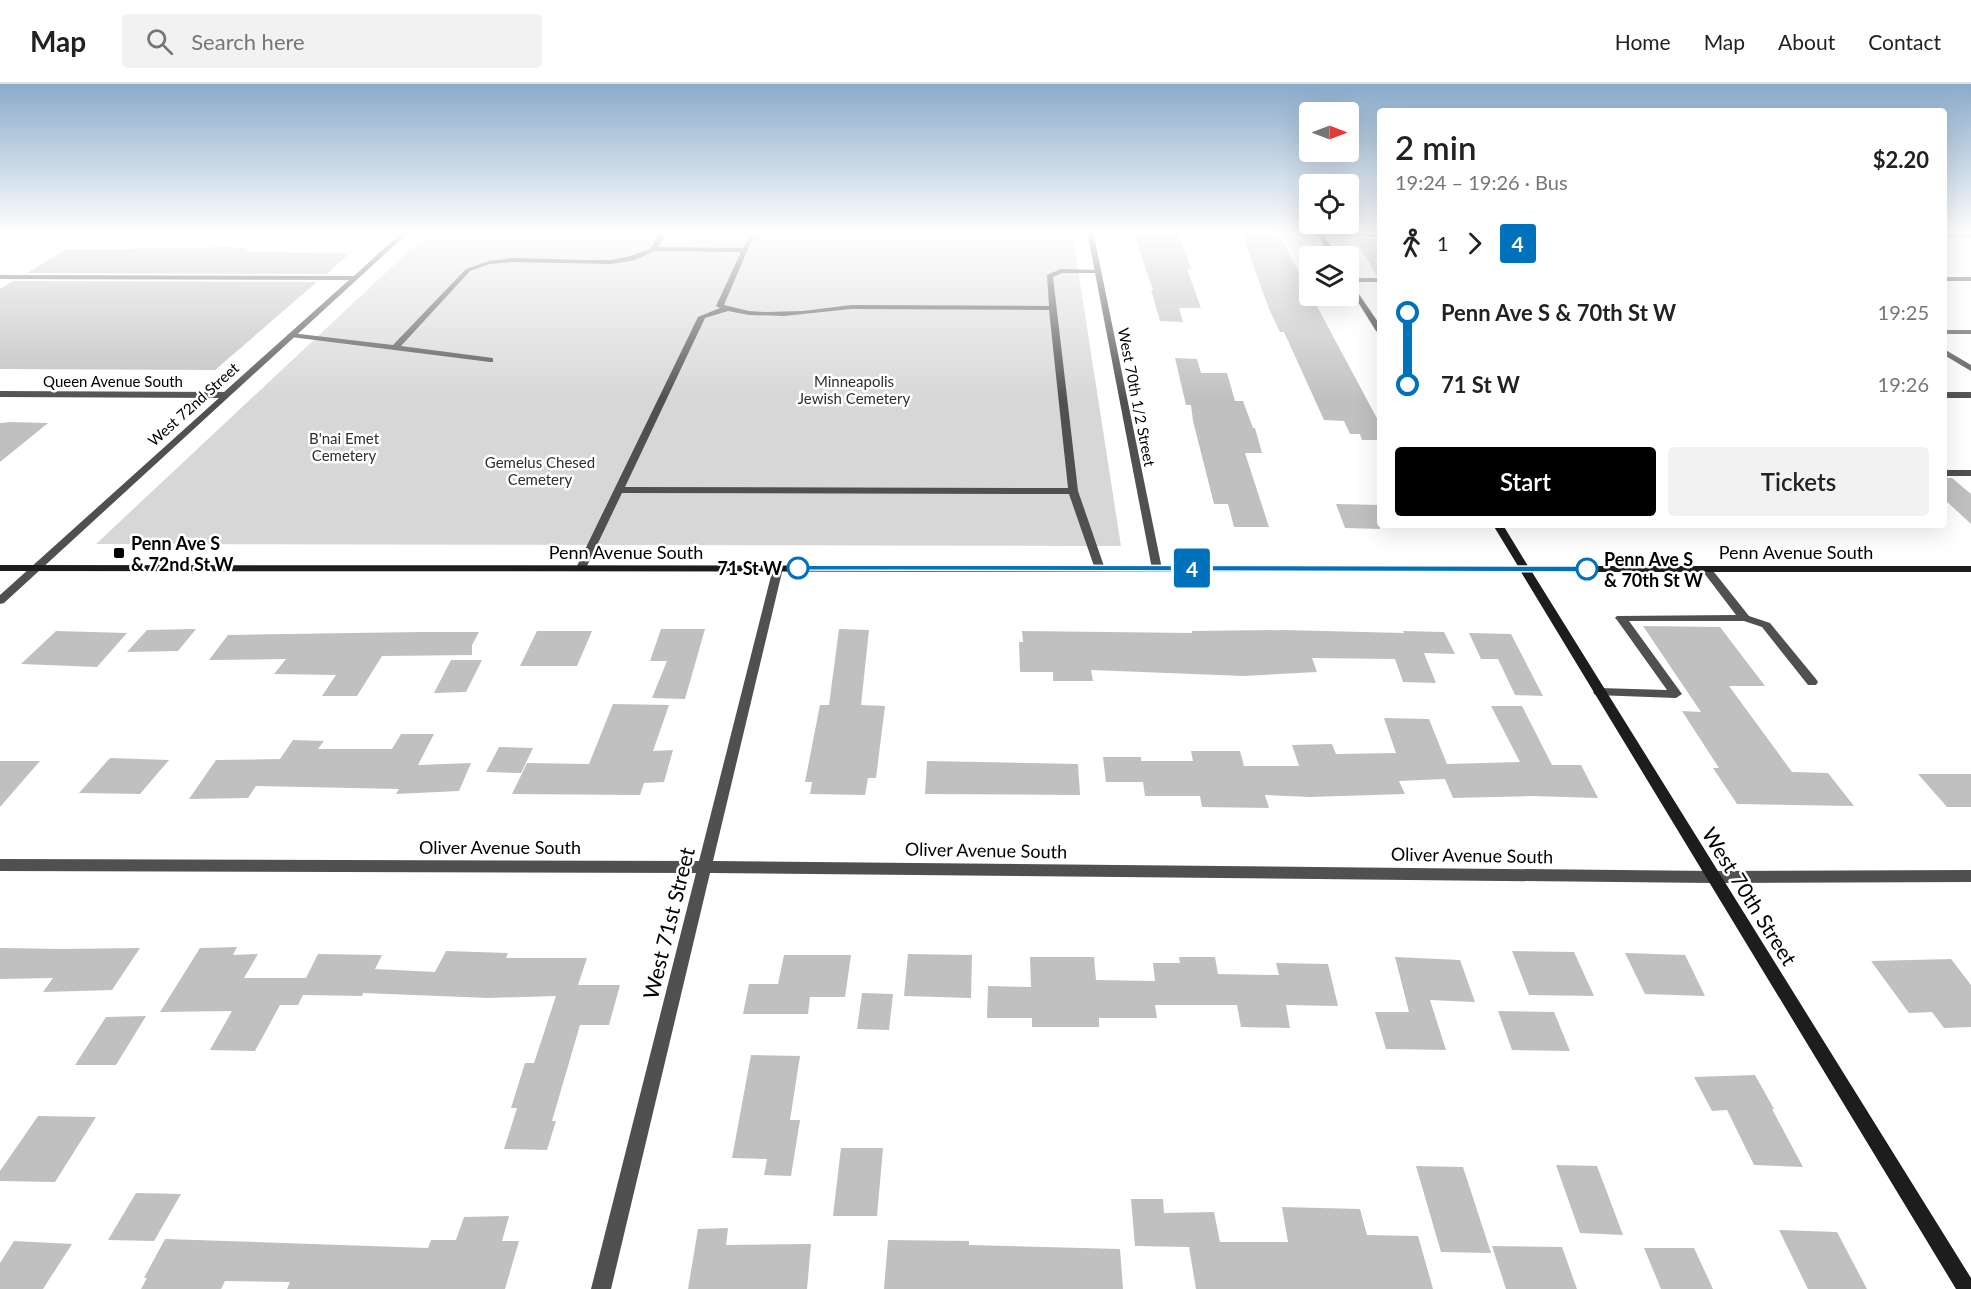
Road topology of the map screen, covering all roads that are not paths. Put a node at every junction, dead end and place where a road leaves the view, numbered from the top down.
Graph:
1 (345, 287) edge
2 (452, 287) edge
3 (729, 287) edge
4 (1049, 287) edge
5 (1101, 287) edge
6 (1359, 298) edge
7 (1052, 308) junction
8 (726, 309) junction
9 (1377, 326) edge
10 (1947, 332) edge
11 (1971, 332) edge
12 (291, 335) junction
13 (395, 348) junction
14 (1947, 353) edge
15 (490, 360) dead end
16 (1971, 369) edge
17 (0, 394) edge
18 (225, 395) junction
19 (1947, 395) edge
20 (1971, 395) edge
21 (1947, 473) edge
22 (1971, 473) edge
23 (619, 490) junction
24 (1073, 491) junction
25 (1500, 528) edge
26 (0, 568) edge
27 (36, 568) junction
28 (581, 568) junction
29 (777, 568) junction
30 (1100, 568) junction
31 (1157, 568) junction
32 (1523, 569) junction
33 (1706, 569) junction
34 (1971, 569) edge
35 (0, 601) edge
36 (1745, 618) junction
37 (1812, 682) dead end
38 (1599, 692) junction
39 (0, 865) edge
40 (703, 867) junction
41 (1971, 876) edge
42 (1713, 877) junction
43 (601, 1289) edge
44 (1967, 1289) edge

1 - 12 street, West 72nd Street
2 - 13 street
3 - 8 street
4 - 7 street
5 - 31 street, West 70th 1/2 Street
6 - 9 main road
7 - 8 street
7 - 24 street
8 - 23 street
10 - 11 street
12 - 13 street
12 - 18 street, West 72nd Street
13 - 15 street
14 - 16 street
17 - 18 street, Queen Avenue South
18 - 27 street, West 72nd Street
19 - 20 street
21 - 22 street
23 - 24 street
23 - 28 street
24 - 30 street
25 - 32 main road, West 70th Street
26 - 27 main road, Penn Avenue South
27 - 28 main road, Penn Avenue South
27 - 35 street, West 72nd Street
28 - 29 main road, Penn Avenue South
29 - 30 main road, Penn Avenue South
29 - 40 street, West 71st Street
30 - 31 main road, Penn Avenue South
31 - 32 main road, Penn Avenue South
32 - 33 main road, Penn Avenue South
32 - 38 main road, West 70th Street
33 - 34 main road, Penn Avenue South
33 - 36 street
36 - 37 street
36 - 38 street
38 - 42 main road, West 70th Street
39 - 40 street, Oliver Avenue South
40 - 42 street, Oliver Avenue South
40 - 43 street, West 71st Street
41 - 42 street, Oliver Avenue South
42 - 44 main road, West 70th Street

